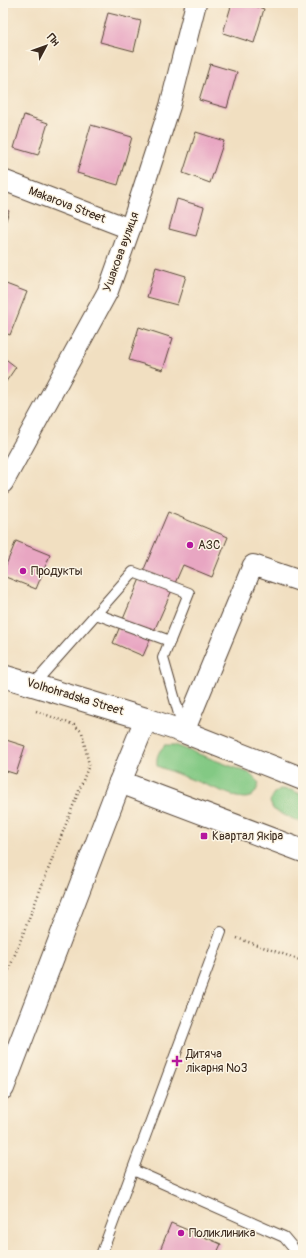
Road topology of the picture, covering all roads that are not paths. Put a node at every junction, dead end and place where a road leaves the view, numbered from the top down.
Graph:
1 (196, 3) edge
2 (3, 180) edge
3 (130, 229) junction
4 (3, 483) edge
5 (303, 582) edge
6 (96, 614) junction
7 (170, 641) junction
8 (3, 676) edge
9 (33, 685) junction
10 (146, 719) junction
11 (184, 732) junction
12 (303, 779) edge
13 (120, 782) junction
14 (303, 851) edge
15 (221, 932) road end
16 (3, 1088) edge
17 (132, 1170) junction
18 (101, 1255) edge
19 (298, 1255) edge

1 - 3 street, Ушакова вулиця
2 - 3 street, Makarova Street
3 - 4 street, Ушакова вулиця
5 - 11 street
6 - 7 lane
6 - 7 lane
6 - 9 lane
7 - 11 lane
8 - 9 street, Volhohradska Street
9 - 10 street, Volhohradska Street
10 - 11 street, Volhohradska Street
10 - 13 street
11 - 12 street, Volhohradska Street
13 - 14 street
13 - 16 street
15 - 17 lane
17 - 18 lane
17 - 19 lane

